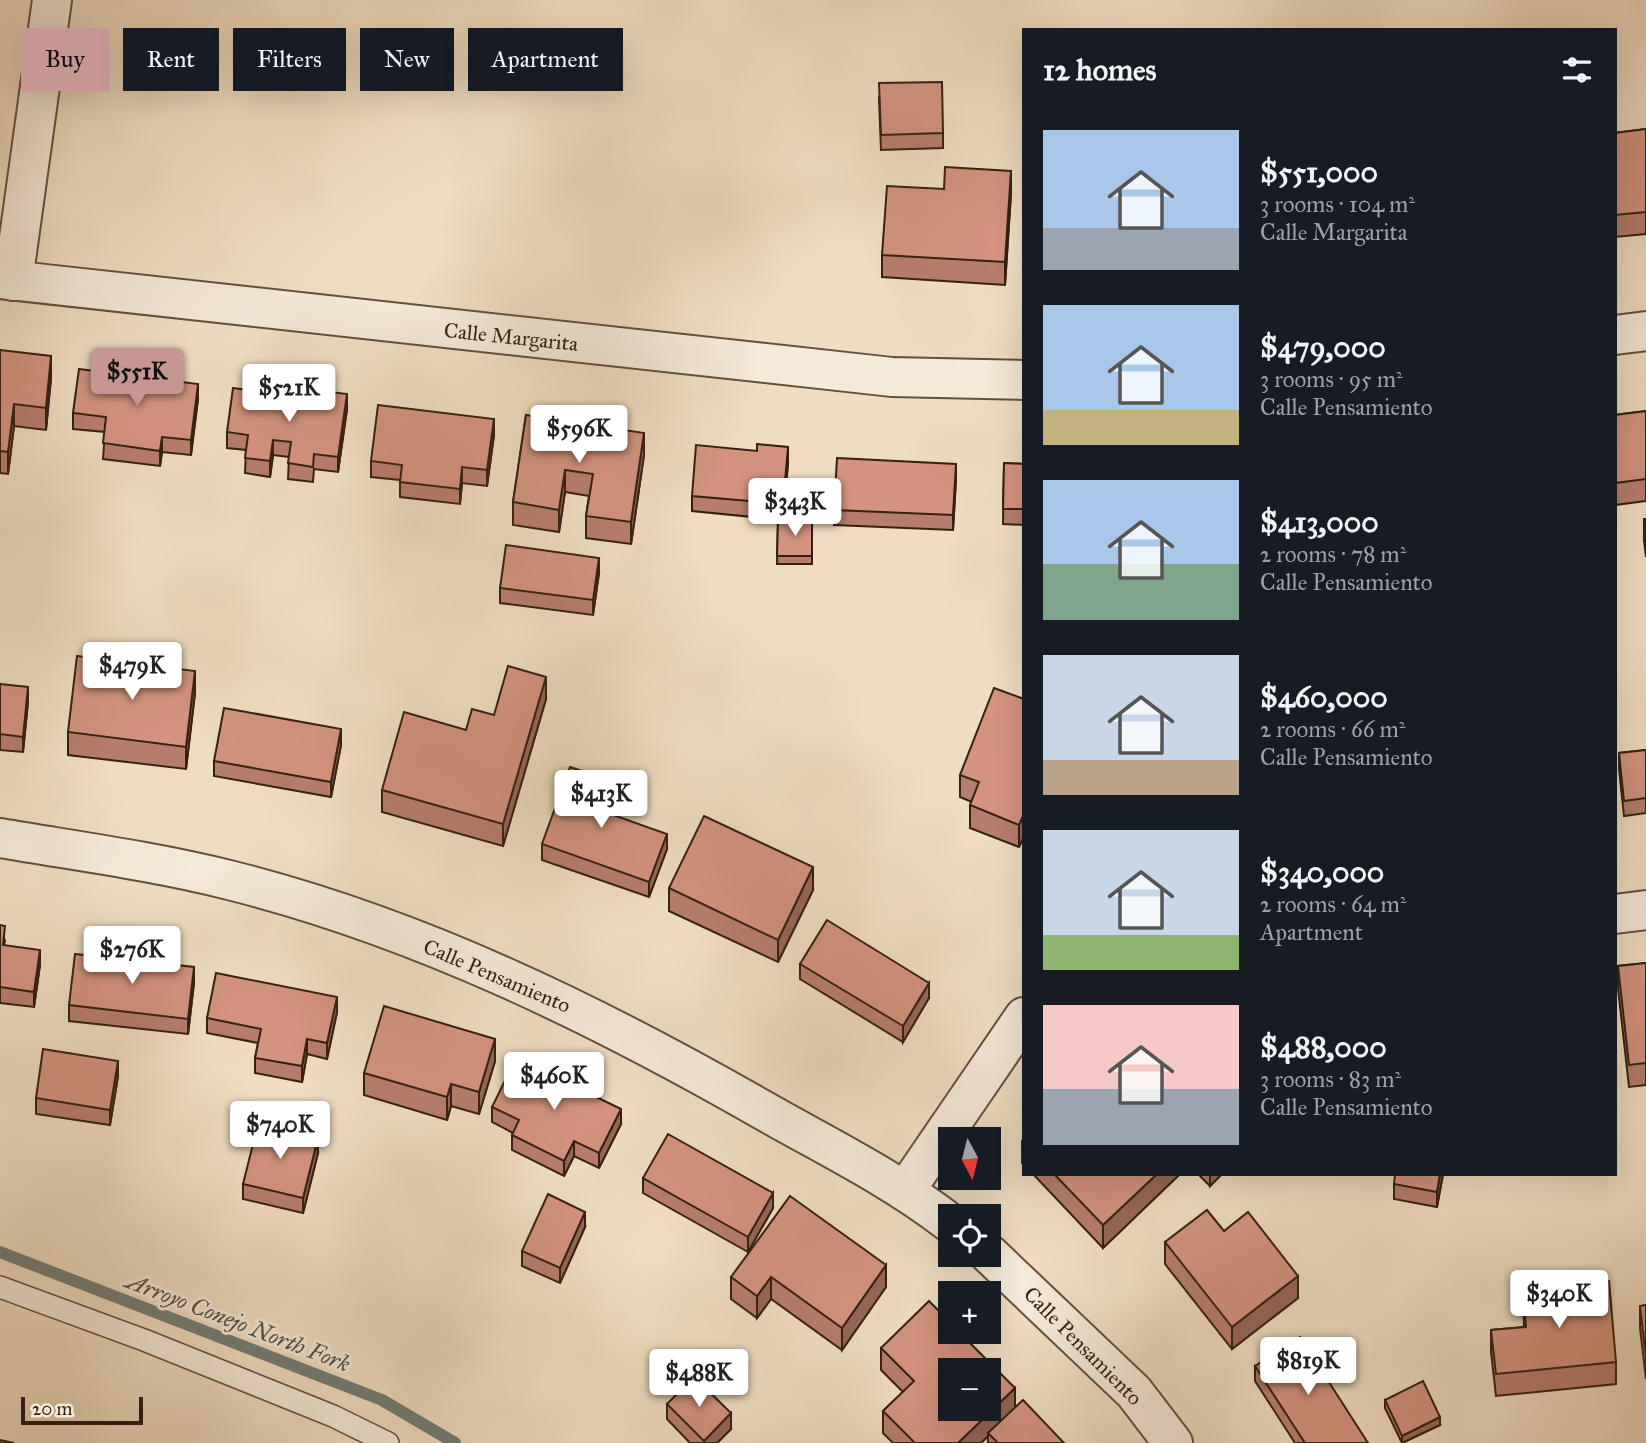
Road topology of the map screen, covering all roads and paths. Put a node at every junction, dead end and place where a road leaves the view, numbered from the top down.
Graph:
1 (52, 0) edge
2 (6, 280) edge
3 (1646, 331) edge
4 (1617, 335) edge
5 (1022, 380) edge
6 (0, 838) edge
7 (1646, 910) edge
8 (1617, 914) edge
9 (1022, 1020) edge
10 (905, 1191) junction
11 (938, 1214) edge
12 (1001, 1265) edge
13 (0, 1287) edge
14 (388, 1443) edge
15 (1173, 1443) edge

1 - 2 street
2 - 5 street, Calle Margarita
3 - 4 street
6 - 10 street, Calle Pensamiento
7 - 8 street
9 - 10 street
10 - 11 street, Calle Pensamiento
12 - 15 street, Calle Pensamiento
13 - 14 lane

